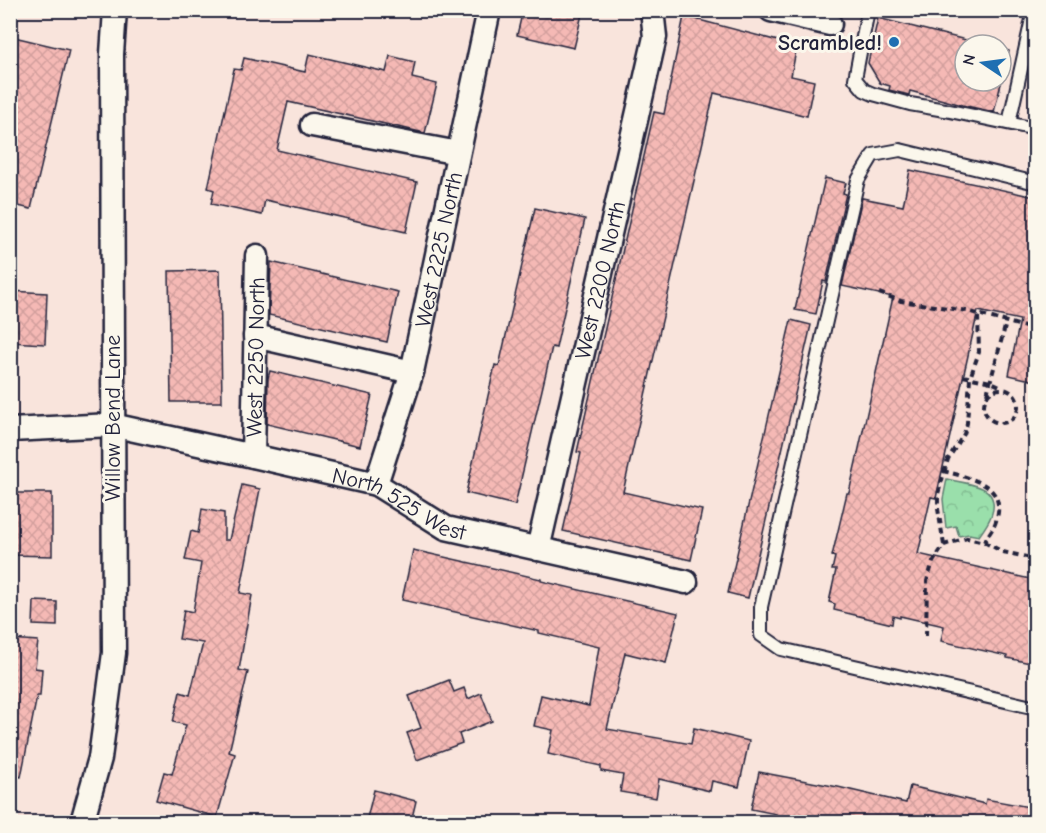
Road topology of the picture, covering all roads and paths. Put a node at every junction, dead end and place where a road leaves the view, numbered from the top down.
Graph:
1 (115, 10) edge
2 (489, 10) edge
3 (652, 10) edge
4 (771, 10) edge
5 (868, 10) edge
6 (1034, 10) edge
7 (830, 24) dead end
8 (1009, 123) junction
9 (312, 125) dead end
10 (1035, 129) edge
11 (458, 153) junction
12 (1035, 183) edge
13 (257, 256) dead end
14 (879, 293) dead end
15 (978, 315) junction
16 (1006, 323) junction
17 (1035, 330) edge
18 (255, 336) junction
19 (412, 372) junction
20 (963, 376) dead end
21 (970, 378) junction
22 (991, 382) junction
23 (1010, 391) junction
24 (986, 398) junction
25 (112, 425) junction
26 (10, 430) edge
27 (253, 456) junction
28 (943, 471) junction
29 (376, 484) junction
30 (984, 542) junction
31 (944, 545) junction
32 (538, 549) junction
33 (1035, 559) edge
34 (686, 582) dead end
35 (926, 636) dead end
36 (1035, 708) edge
37 (82, 822) edge

1 - 25 street, Willow Bend Lane
2 - 11 street, West 2225 North
3 - 32 street, West 2200 North
4 - 7 street
5 - 8 lane
6 - 8 lane
8 - 10 lane
9 - 11 street
11 - 19 street, West 2225 North
12 - 36 lane
13 - 18 street, West 2250 North
14 - 15 path
15 - 16 path
15 - 21 path
16 - 17 path
16 - 22 path
18 - 19 street
18 - 27 street, West 2250 North
19 - 29 street, West 2225 North
20 - 21 path
21 - 22 path
21 - 28 path
22 - 23 path
22 - 24 path
23 - 24 path
23 - 24 path
25 - 26 street, North 525 West
25 - 27 street, North 525 West
25 - 37 street, Willow Bend Lane
27 - 29 street, North 525 West
28 - 30 path
28 - 31 path
29 - 32 street, North 525 West
30 - 31 path
30 - 33 path
31 - 35 path
32 - 34 street, North 525 West

